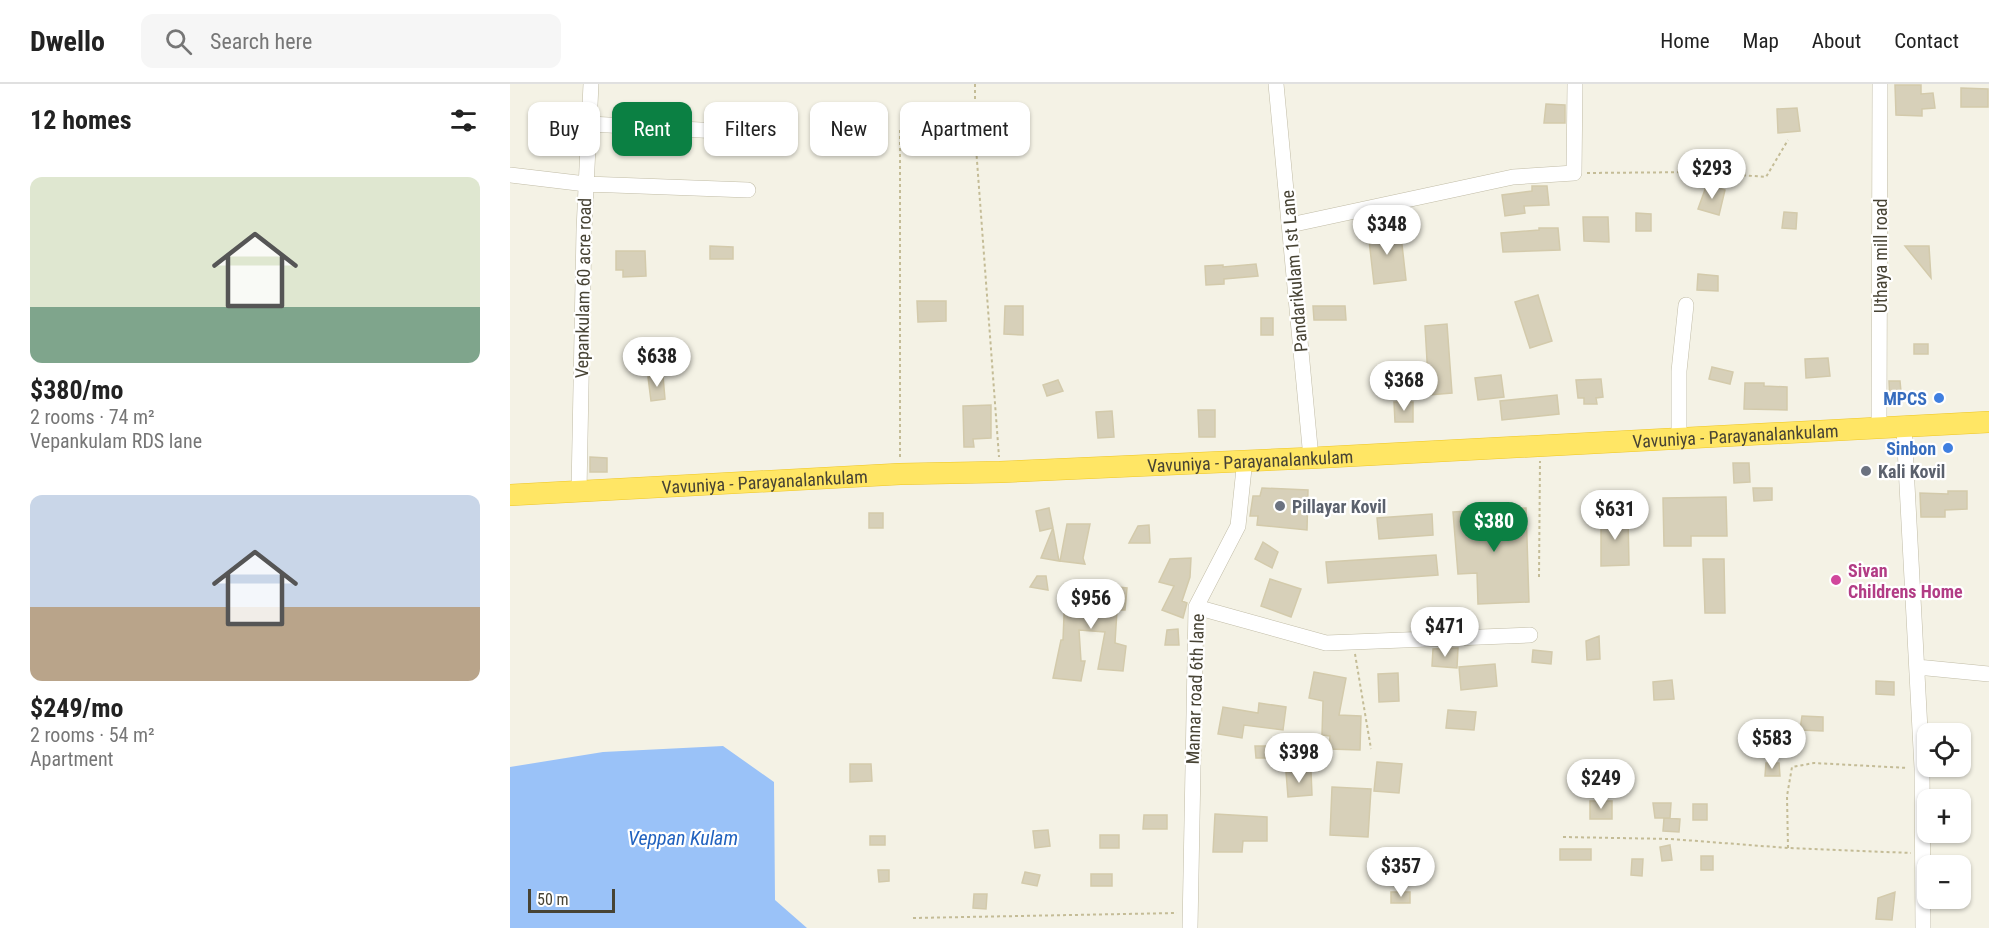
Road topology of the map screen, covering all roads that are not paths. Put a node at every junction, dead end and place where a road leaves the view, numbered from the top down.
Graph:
1 (591, 84) edge
2 (1276, 84) edge
3 (1575, 84) edge
4 (1880, 84) edge
5 (591, 102) edge
6 (600, 125) edge
7 (704, 130) edge
8 (588, 156) edge
9 (510, 175) edge
10 (586, 184) junction
11 (748, 190) dead end
12 (1290, 225) junction
13 (1686, 305) dead end
14 (1989, 422) edge
15 (1879, 428) junction
16 (1904, 428) junction
17 (1678, 438) junction
18 (1311, 458) junction
19 (1245, 459) junction
20 (579, 491) junction
21 (510, 495) edge
22 (1196, 607) junction
23 (1530, 635) dead end
24 (1917, 667) junction
25 (1989, 674) edge
26 (1190, 921) edge
27 (1923, 928) edge

1 - 5 street, Vepankulam 60 acre road
2 - 12 street, Pandarikulam 1st Lane
3 - 12 street
4 - 15 street, Uthaya mill road
6 - 7 street
8 - 10 street, Vepankulam 60 acre road
9 - 10 street
10 - 11 street
10 - 20 street, Vepankulam 60 acre road
12 - 18 street, Pandarikulam 1st Lane
13 - 17 street
14 - 16 highway, Vavuniya - Parayanalankulam
15 - 16 highway, Vavuniya - Parayanalankulam
15 - 17 highway, Vavuniya - Parayanalankulam
16 - 24 street
17 - 18 highway, Vavuniya - Parayanalankulam
18 - 19 highway, Vavuniya - Parayanalankulam
19 - 20 highway, Vavuniya - Parayanalankulam
19 - 22 street, Mannar road 6th lane
20 - 21 highway, Vavuniya - Parayanalankulam
22 - 23 street
22 - 26 street, Mannar road 6th lane
24 - 25 street
24 - 27 street

